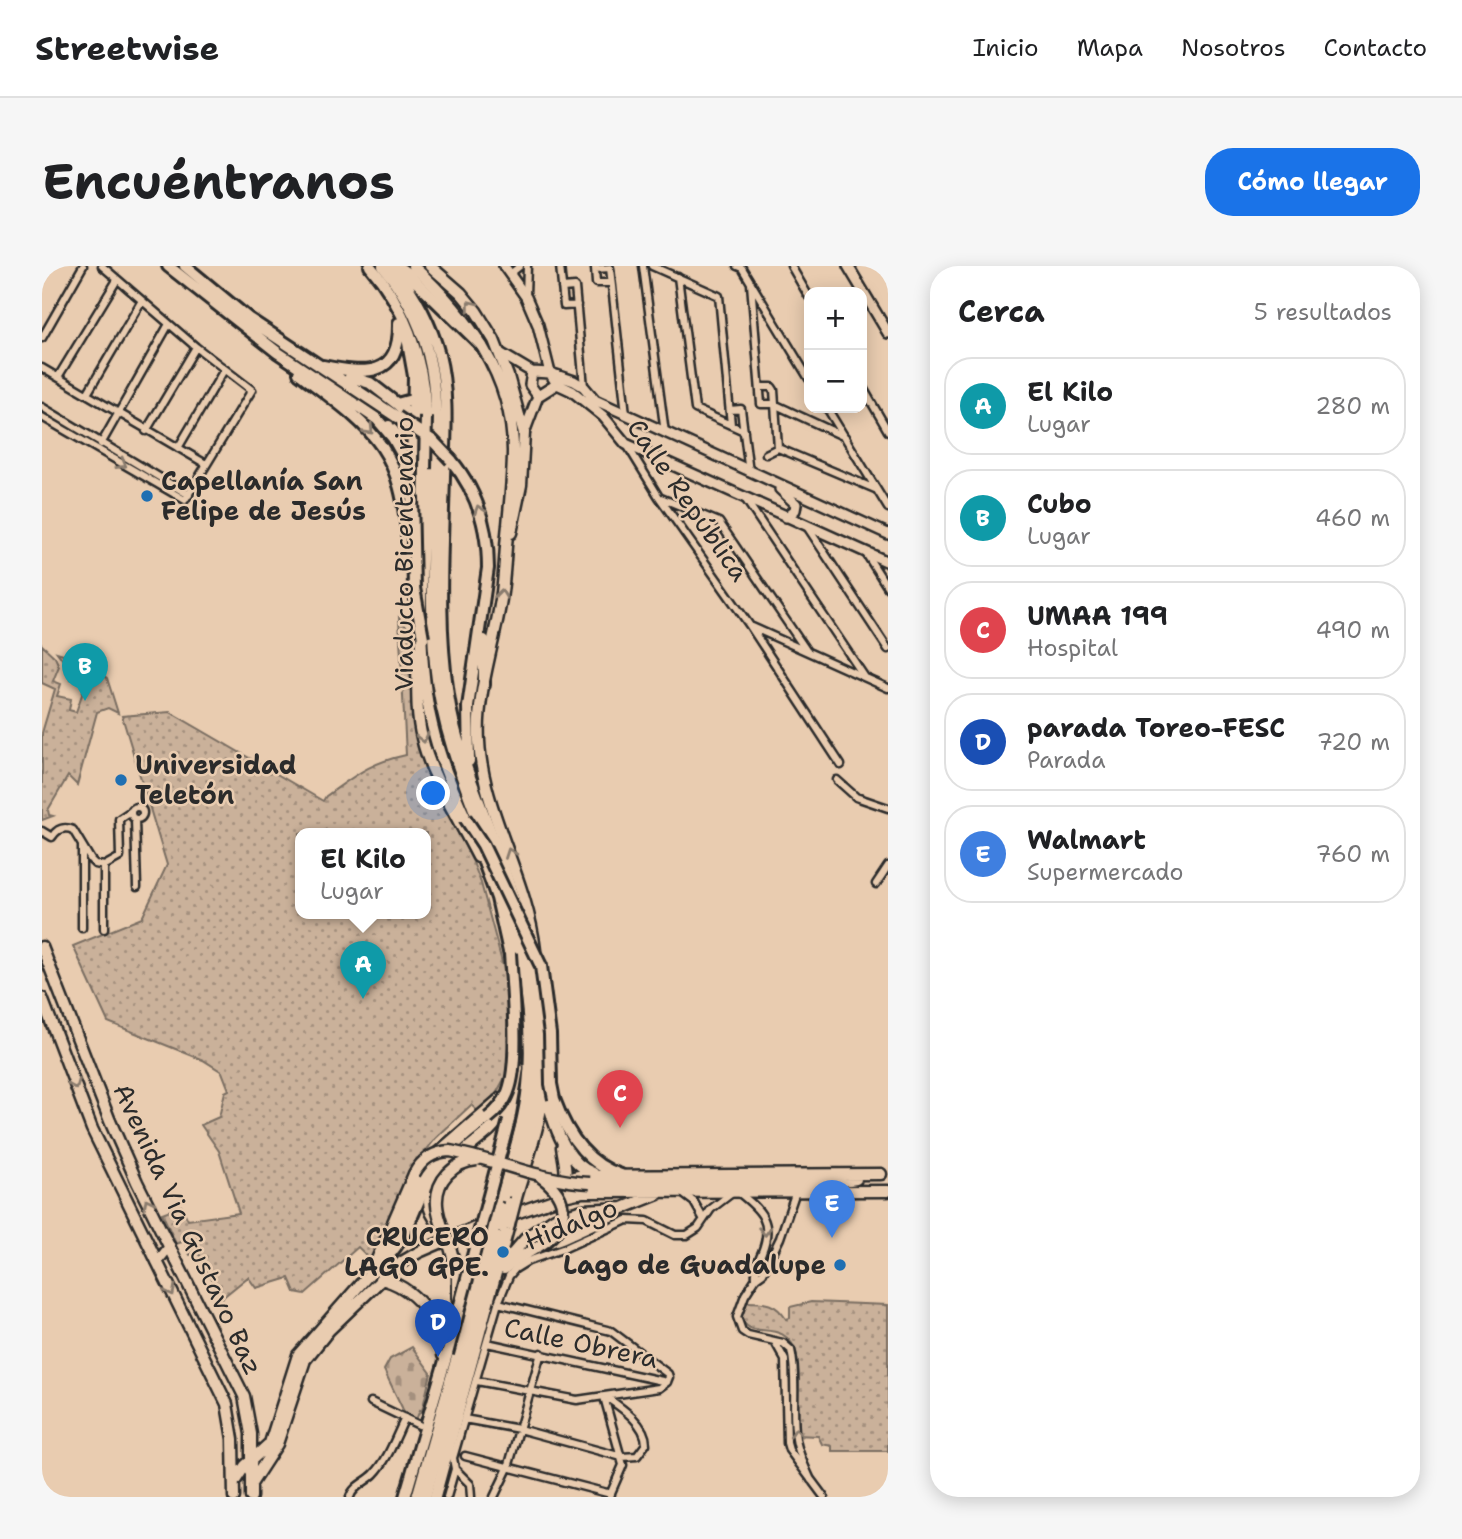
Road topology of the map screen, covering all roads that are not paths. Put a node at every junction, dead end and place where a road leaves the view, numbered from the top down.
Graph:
1 (83, 266) edge
2 (102, 266) edge
3 (169, 266) edge
4 (185, 266) edge
5 (368, 266) edge
6 (383, 266) edge
7 (395, 266) edge
8 (413, 266) edge
9 (430, 266) edge
10 (520, 266) edge
11 (527, 266) edge
12 (560, 266) edge
13 (643, 266) edge
14 (652, 266) edge
15 (791, 266) edge
16 (848, 266) edge
17 (595, 267) edge
18 (740, 267) edge
19 (507, 270) edge
20 (678, 277) junction
21 (117, 280) junction
22 (611, 283) junction
23 (751, 284) junction
24 (562, 288) junction
25 (804, 288) edge
26 (526, 297) junction
27 (141, 302) junction
28 (577, 304) junction
29 (399, 313) junction
30 (169, 324) junction
31 (406, 331) junction
32 (888, 333) edge
33 (42, 338) edge
34 (482, 346) junction
35 (196, 347) junction
36 (277, 352) junction
37 (500, 353) junction
38 (319, 365) junction
39 (42, 368) edge
40 (224, 370) junction
41 (804, 371) edge
42 (531, 372) junction
43 (550, 373) junction
44 (412, 376) junction
45 (58, 377) junction
46 (557, 384) junction
47 (584, 387) junction
48 (761, 387) junction
49 (87, 394) junction
50 (867, 395) edge
51 (538, 396) junction
52 (403, 402) junction
53 (355, 404) junction
54 (774, 404) junction
55 (42, 407) edge
56 (730, 410) junction
57 (888, 412) edge
58 (830, 413) edge
59 (118, 414) junction
60 (626, 414) junction
61 (416, 416) junction
62 (42, 417) edge
63 (880, 417) junction
64 (731, 425) junction
65 (146, 431) junction
66 (744, 431) junction
67 (888, 431) edge
68 (524, 433) junction
69 (665, 433) junction
70 (845, 437) junction
71 (102, 443) junction
72 (626, 444) junction
73 (178, 448) junction
74 (778, 448) junction
75 (97, 451) junction
76 (766, 454) dead end
77 (206, 464) junction
78 (749, 472) junction
79 (774, 483) junction
80 (877, 490) junction
81 (412, 496) junction
82 (659, 497) junction
83 (187, 498) junction
84 (745, 498) junction
85 (888, 508) edge
86 (786, 517) junction
87 (807, 527) junction
88 (888, 534) edge
89 (506, 543) junction
90 (865, 552) junction
91 (888, 562) edge
92 (488, 568) junction
93 (888, 588) edge
94 (750, 625) junction
95 (417, 626) junction
96 (422, 638) junction
97 (888, 649) edge
98 (806, 650) junction
99 (864, 676) junction
100 (484, 685) junction
101 (888, 688) edge
102 (841, 765) dead end
103 (837, 780) dead end
104 (472, 781) junction
105 (888, 808) edge
106 (131, 811) junction
107 (465, 818) junction
108 (135, 819) junction
109 (42, 829) edge
110 (82, 844) junction
111 (104, 866) junction
112 (888, 866) edge
113 (876, 884) dead end
114 (137, 887) dead end
115 (82, 928) dead end
116 (104, 929) dead end
117 (42, 947) edge
118 (510, 953) junction
119 (42, 998) edge
120 (514, 1078) junction
121 (549, 1095) junction
122 (510, 1104) junction
123 (564, 1131) junction
124 (572, 1145) junction
125 (481, 1160) junction
126 (593, 1162) junction
127 (534, 1174) junction
128 (885, 1174) edge
129 (602, 1175) junction
130 (621, 1175) junction
131 (424, 1191) junction
132 (796, 1191) junction
133 (888, 1191) edge
134 (680, 1192) junction
135 (736, 1192) junction
136 (579, 1193) junction
137 (662, 1193) junction
138 (548, 1201) junction
139 (508, 1202) junction
140 (704, 1218) junction
141 (440, 1225) junction
142 (502, 1228) junction
143 (474, 1232) junction
144 (170, 1246) junction
145 (157, 1262) junction
146 (180, 1266) junction
147 (374, 1269) junction
148 (498, 1271) junction
149 (756, 1278) junction
150 (381, 1280) junction
151 (494, 1284) junction
152 (458, 1301) junction
153 (498, 1303) junction
154 (486, 1343) junction
155 (541, 1353) junction
156 (445, 1355) junction
157 (302, 1357) junction
158 (477, 1381) junction
159 (667, 1381) junction
160 (530, 1391) junction
161 (605, 1397) junction
162 (371, 1402) dead end
163 (405, 1418) junction
164 (464, 1419) junction
165 (419, 1425) dead end
166 (519, 1429) junction
167 (251, 1434) junction
168 (233, 1439) junction
169 (271, 1447) junction
170 (465, 1456) dead end
171 (622, 1457) junction
172 (252, 1459) junction
173 (508, 1468) junction
174 (455, 1469) junction
175 (251, 1483) junction
176 (233, 1485) junction
177 (610, 1495) edge
178 (234, 1497) edge
179 (251, 1497) edge
180 (349, 1497) edge
181 (403, 1497) edge
182 (417, 1497) edge
183 (425, 1497) edge
184 (435, 1497) edge
185 (447, 1497) edge
186 (471, 1497) edge
187 (494, 1497) edge
188 (824, 1497) edge

1 - 33 street
2 - 21 street
3 - 36 highway
4 - 38 highway
5 - 29 main road
5 - 96 highway, Viaducto Bicentenario, bridge
6 - 139 highway
7 - 34 highway
7 - 104 highway
8 - 34 main road
37 -> 9 main road
10 - 19 street
11 - 26 street
12 - 24 street
13 - 69 street
14 - 20 street
15 - 25 street
16 - 32 street
17 - 22 street
17 - 22 street
18 - 23 street
19 - 26 street, Calle República
20 - 56 street
20 - 64 street
21 - 27 street
21 - 45 street
22 - 60 street
23 - 41 street
23 - 48 street
24 - 28 street
24 - 28 street
26 - 43 street, Calle República
27 - 30 street
27 - 49 street
28 - 47 street
29 - 31 main road
29 - 38 highway
30 - 35 street
30 - 59 street
31 - 44 highway
31 - 61 main road
34 - 89 main road
35 - 40 street
35 - 65 street
36 - 53 highway
36 -> 95 highway
37 - 42 street
37 - 68 main road
38 - 52 highway
92 -> 38 highway, bridge
39 - 45 street
40 - 73 street
40 - 77 street
42 - 43 street
42 - 51 street
43 - 46 street, Calle República
43 - 47 street
44 - 52 highway
44 - 61 highway
45 - 49 street
46 - 51 street
46 - 72 street, Calle República
47 - 60 street
48 - 54 street
48 - 54 street
49 - 59 street
50 - 63 street
51 - 68 street
52 - 53 highway
52 - 61 highway
53 - 81 highway
54 - 70 street
54 - 74 street
55 - 71 street
56 - 64 street
56 - 66 street
57 - 63 street
58 - 70 street
59 - 65 street
59 - 71 street
60 - 69 street
61 - 81 highway
61 - 95 main road
62 - 75 street
63 - 67 street
64 - 66 street
65 - 73 street
66 - 78 street
68 - 89 main road
69 - 78 street
70 - 80 street
71 - 75 street
71 - 83 street
72 - 82 street, Calle República
72 - 84 street
73 - 77 street
74 - 76 street
74 - 80 street
75 -> 83 street
77 - 83 street
78 - 79 street
79 - 86 street
79 - 88 street
80 - 85 street
81 - 96 highway, bridge
82 - 94 street, Calle República
82 - 98 street
84 - 86 street
84 - 99 street
86 - 87 street
87 - 90 street
87 - 97 street
100 -> 89 main road
90 - 91 street
90 - 93 street
92 - 100 highway
92 - 104 highway
94 - 98 street
94 - 102 street, Calle República
95 -> 120 main road
96 - 107 highway, Viaducto Bicentenario
98 - 99 street
99 - 101 street
121 -> 100 main road
103 - 105 street
104 - 139 highway
106 - 108 street
106 - 108 street
106 - 111 street
107 - 118 highway, Viaducto Bicentenario, bridge
107 - 121 highway, bridge
108 - 114 street
109 - 110 street
110 - 111 street
110 - 115 street
111 - 116 street
112 - 113 street
144 -> 117 main road, Avenida Via Gustavo Baz
118 - 131 highway, bridge
118 - 156 highway, Viaducto Bicentenario, bridge
119 -> 145 main road, Avenida Via Gustavo Baz
120 - 122 main road
120 - 147 main road
121 - 123 highway
121 - 124 main road
121 - 139 main road
122 - 141 main road
122 - 143 main road, bridge
123 - 124 highway
123 - 126 highway
123 - 129 main road
123 - 138 main road
124 - 126 main road
125 - 127 main road, bridge
125 - 147 main road, bridge
125 - 152 main road, bridge
126 - 130 highway
127 - 128 main road, bridge
127 - 151 main road, bridge
128 - 130 main road
129 - 130 main road
129 - 136 main road
131 - 141 main road
131 - 147 highway
132 - 133 main road
132 - 135 main road
132 - 149 street
134 - 135 main road
134 - 137 main road
134 - 140 street
135 - 140 street, Hidalgo
135 -> 149 street
136 - 137 main road
136 - 138 main road
137 - 148 main road
138 - 143 main road
139 - 142 highway, bridge
139 - 142 main road, bridge
140 - 153 street, Hidalgo
141 - 143 main road
142 - 148 main road
142 - 182 highway
142 - 183 highway
143 - 150 main road
143 - 152 main road
144 - 145 street
144 - 146 main road, Avenida Via Gustavo Baz
145 - 146 street
145 -> 168 main road, Avenida Via Gustavo Baz
146 - 167 main road, Avenida Via Gustavo Baz
147 - 150 main road
147 - 157 main road
148 - 151 main road
149 - 188 street
150 - 156 main road
150 - 157 main road
151 - 184 main road
152 - 156 main road
153 - 154 street, Hidalgo
153 - 159 street
154 - 155 street, Calle Obrera
154 - 158 street, Hidalgo
155 - 159 street, Calle Obrera
155 - 160 street
156 - 181 highway, Viaducto Bicentenario
157 - 169 main road
158 - 160 street
158 - 164 street, Hidalgo
159 - 161 street
160 - 161 street
160 - 166 street
161 - 171 street
161 - 171 street
162 - 163 street
163 - 165 street
163 - 180 street
164 - 166 street
164 - 174 street, Hidalgo
166 - 171 street
166 - 173 street
167 - 169 main road
167 - 172 main road, Avenida Via Gustavo Baz
168 - 172 main road
168 - 176 main road, Avenida Via Gustavo Baz
169 - 172 main road
169 - 175 main road
170 - 173 street
171 - 177 street
172 - 175 main road, Avenida Via Gustavo Baz
172 - 176 main road
173 - 177 street
173 - 187 street
174 - 185 street, Hidalgo
174 - 186 street
175 - 179 main road, Avenida Via Gustavo Baz
176 - 178 main road, Avenida Via Gustavo Baz

